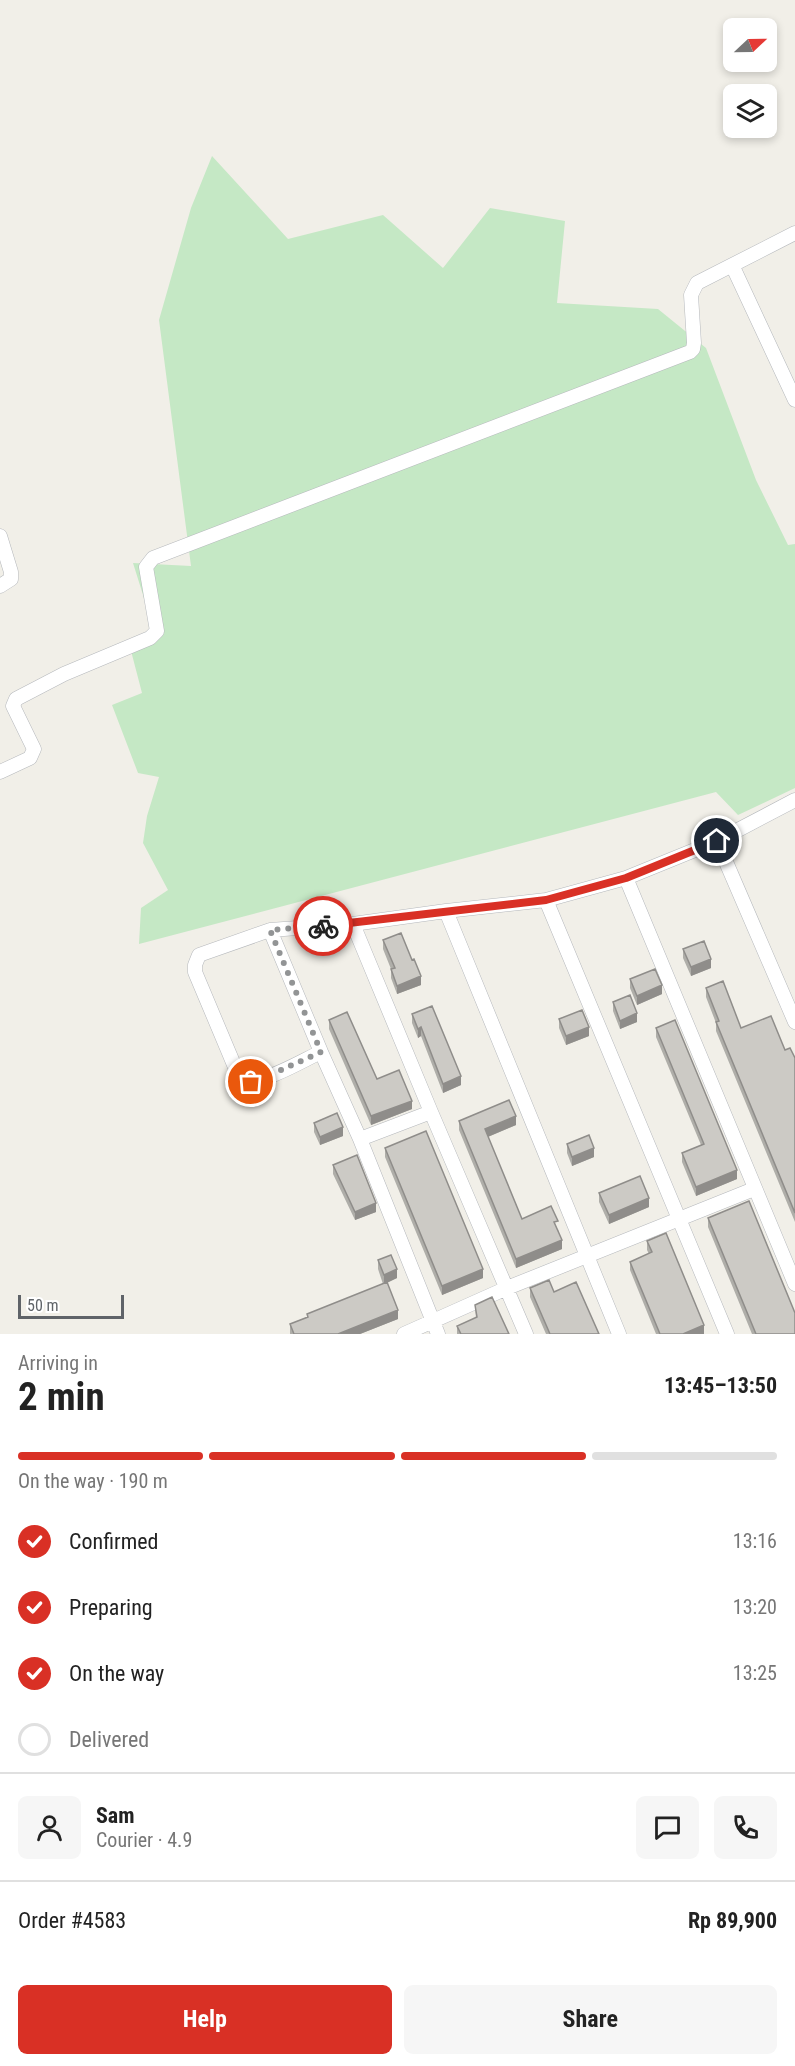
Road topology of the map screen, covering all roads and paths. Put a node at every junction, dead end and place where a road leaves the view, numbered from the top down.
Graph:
1 (795, 233) edge
2 (733, 267) junction
3 (795, 400) edge
4 (0, 536) edge
5 (0, 586) edge
6 (0, 772) edge
7 (795, 800) edge
8 (717, 841) junction
9 (626, 878) junction
10 (546, 900) junction
11 (446, 911) junction
12 (353, 924) junction
13 (270, 930) junction
14 (795, 1022) edge
15 (321, 1052) junction
16 (431, 1112) junction
17 (360, 1139) junction
18 (754, 1189) junction
19 (679, 1219) junction
20 (587, 1256) junction
21 (795, 1284) edge
22 (507, 1288) junction
23 (435, 1328) edge
24 (404, 1334) edge
25 (526, 1334) edge
26 (619, 1334) edge
27 (727, 1334) edge

1 - 2 street
2 - 3 street
2 - 6 street
4 - 5 street
7 - 8 street
8 - 9 street
8 - 14 street
9 - 10 street
9 - 18 street
10 - 11 street
10 - 19 street
11 - 12 street
11 - 20 street
12 - 13 street
12 - 16 street
13 - 15 street
13 - 15 street
15 - 17 street
16 - 17 street
16 - 22 street
17 - 23 street
18 - 19 street
18 - 21 street
19 - 20 street
19 - 27 street
20 - 22 street
20 - 26 street
22 - 23 street
22 - 25 street
23 - 24 street

